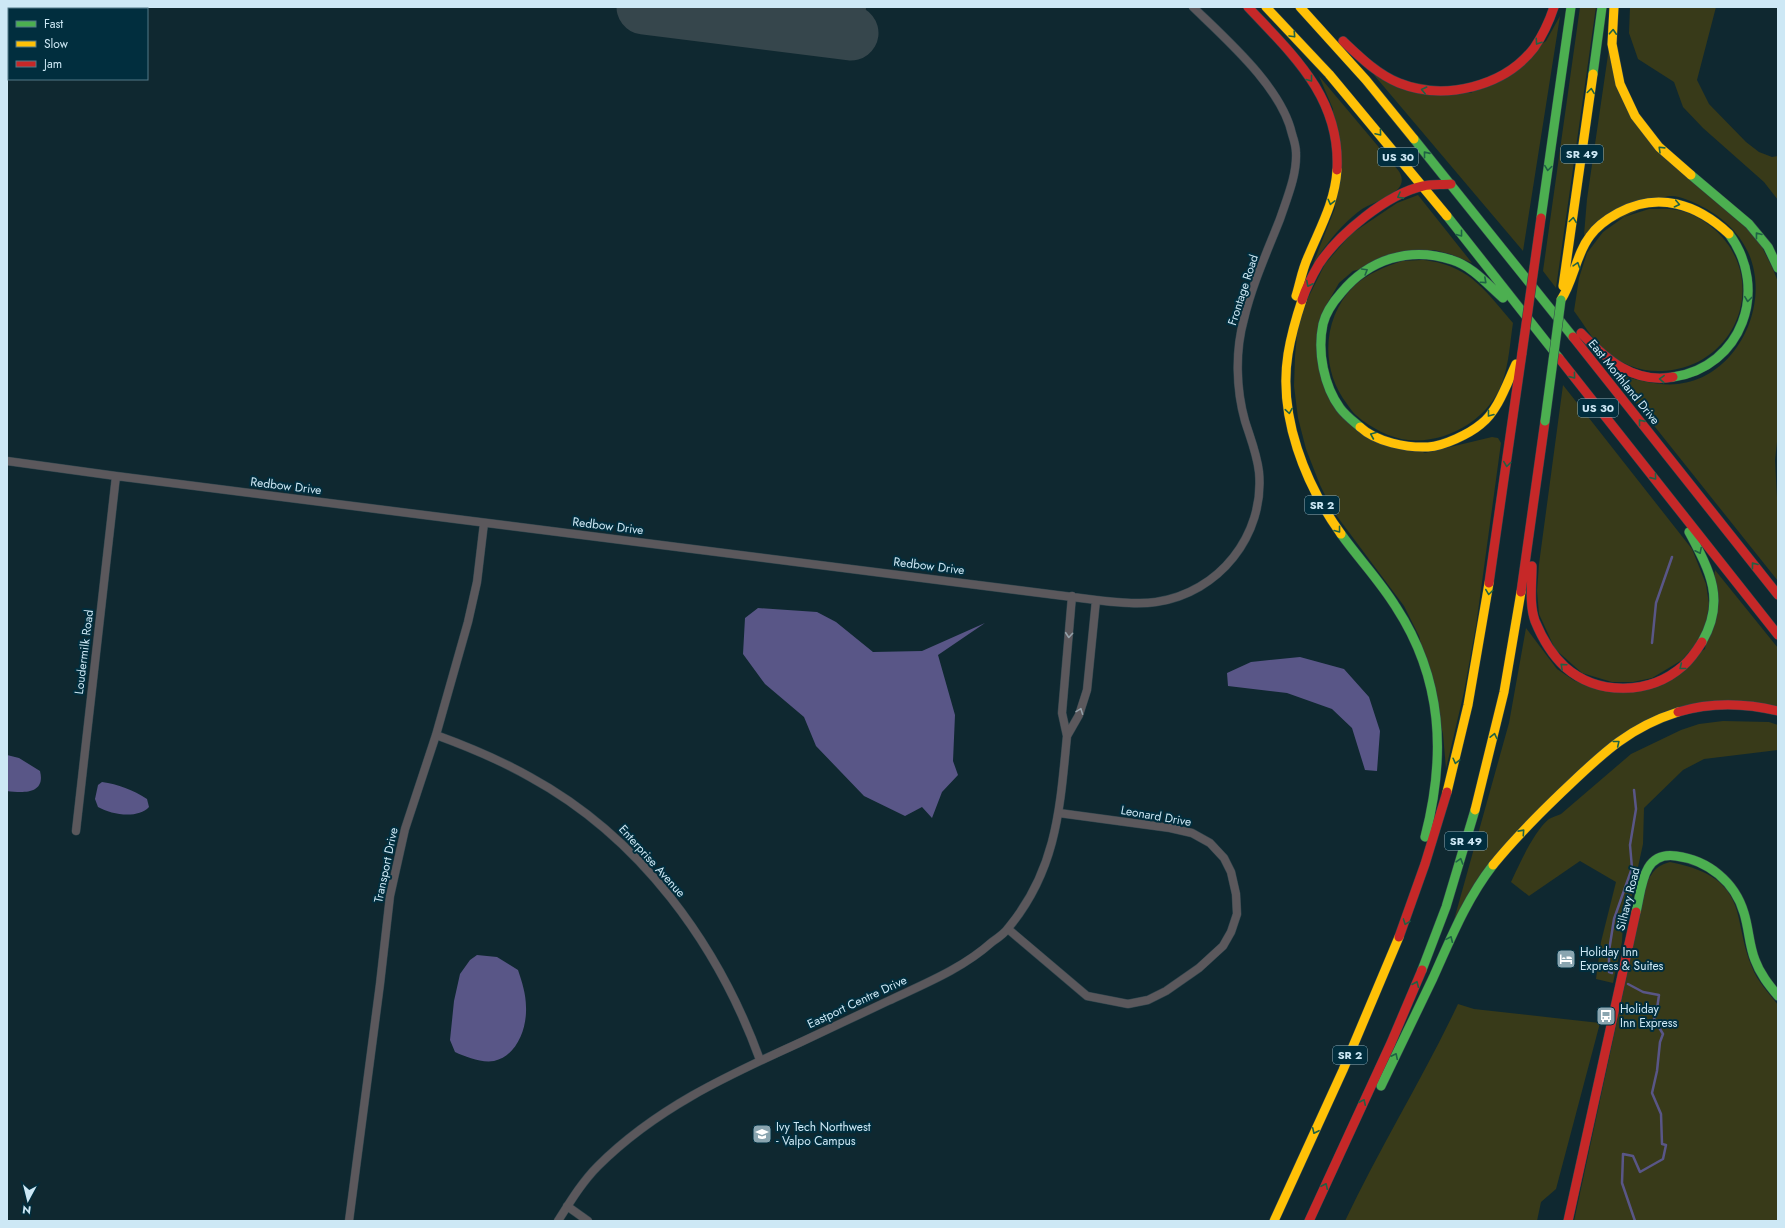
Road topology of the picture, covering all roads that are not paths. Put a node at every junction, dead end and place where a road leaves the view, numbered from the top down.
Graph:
1 (1194, 7) edge
2 (1248, 7) edge
3 (1266, 7) edge
4 (1300, 7) edge
5 (1310, 7) edge
6 (1554, 7) edge
7 (1571, 7) edge
8 (1602, 7) edge
9 (1614, 7) edge
10 (1451, 184) junction
11 (1423, 186) junction
12 (1778, 268) edge
13 (1542, 298) junction
14 (1561, 300) junction
15 (1522, 313) junction
16 (1289, 343) junction
17 (1514, 382) junction
18 (7, 461) edge
19 (116, 476) junction
20 (1675, 504) junction
21 (1531, 513) junction
22 (484, 523) junction
23 (1778, 595) edge
24 (1072, 596) junction
25 (1096, 600) junction
26 (1778, 635) edge
27 (1778, 711) edge
28 (436, 735) junction
29 (1066, 736) junction
30 (1059, 813) junction
31 (76, 831) dead end
32 (1419, 885) junction
33 (1008, 929) junction
34 (1778, 996) edge
35 (760, 1060) junction
36 (1341, 1150) junction
37 (568, 1206) junction
38 (349, 1221) edge
39 (558, 1221) edge
40 (588, 1221) edge
41 (1274, 1221) edge
42 (1309, 1221) edge
43 (1568, 1221) edge

1 - 25 street, Frontage Road
2 -> 16 main road
3 -> 11 main road, US 30
10 -> 4 main road, US 30
6 -> 5 main road
7 -> 17 main road, SR 49, bridge
14 -> 8 main road, SR 49
12 -> 9 main road
10 - 11 main road, SR 2
10 - 13 main road, East Morthland Drive / US 30
11 -> 15 main road, US 30
11 -> 16 main road, SR 2
14 -> 13 main road
23 -> 13 main road, East Morthland Drive / US 30
14 - 21 main road, SR 49, bridge
17 -> 15 main road
15 -> 20 main road, US 30
16 -> 32 main road, SR 2
17 -> 32 main road, SR 49
18 - 19 street, Redbow Drive
19 - 22 street, Redbow Drive
19 - 31 street, Loudermilk Road
20 -> 21 main road
20 - 26 main road, US 30
36 -> 21 main road, SR 49
22 - 24 street, Redbow Drive
22 - 28 street, Transport Drive
24 - 25 street, Redbow Drive
24 -> 29 street, Eastport Centre Drive
29 -> 25 street, Eastport Centre Drive
36 -> 27 main road
28 - 35 street, Enterprise Avenue
28 - 38 street, Transport Drive
29 - 30 street, Eastport Centre Drive
30 - 33 street, Eastport Centre Drive
30 - 33 street, Leonard Drive
32 -> 41 main road, SR 2
33 - 35 street, Eastport Centre Drive
34 - 43 main road, Silhavy Road
35 - 37 street, Eastport Centre Drive
42 -> 36 main road
37 - 39 street, Eastport Centre Drive
37 - 40 street

